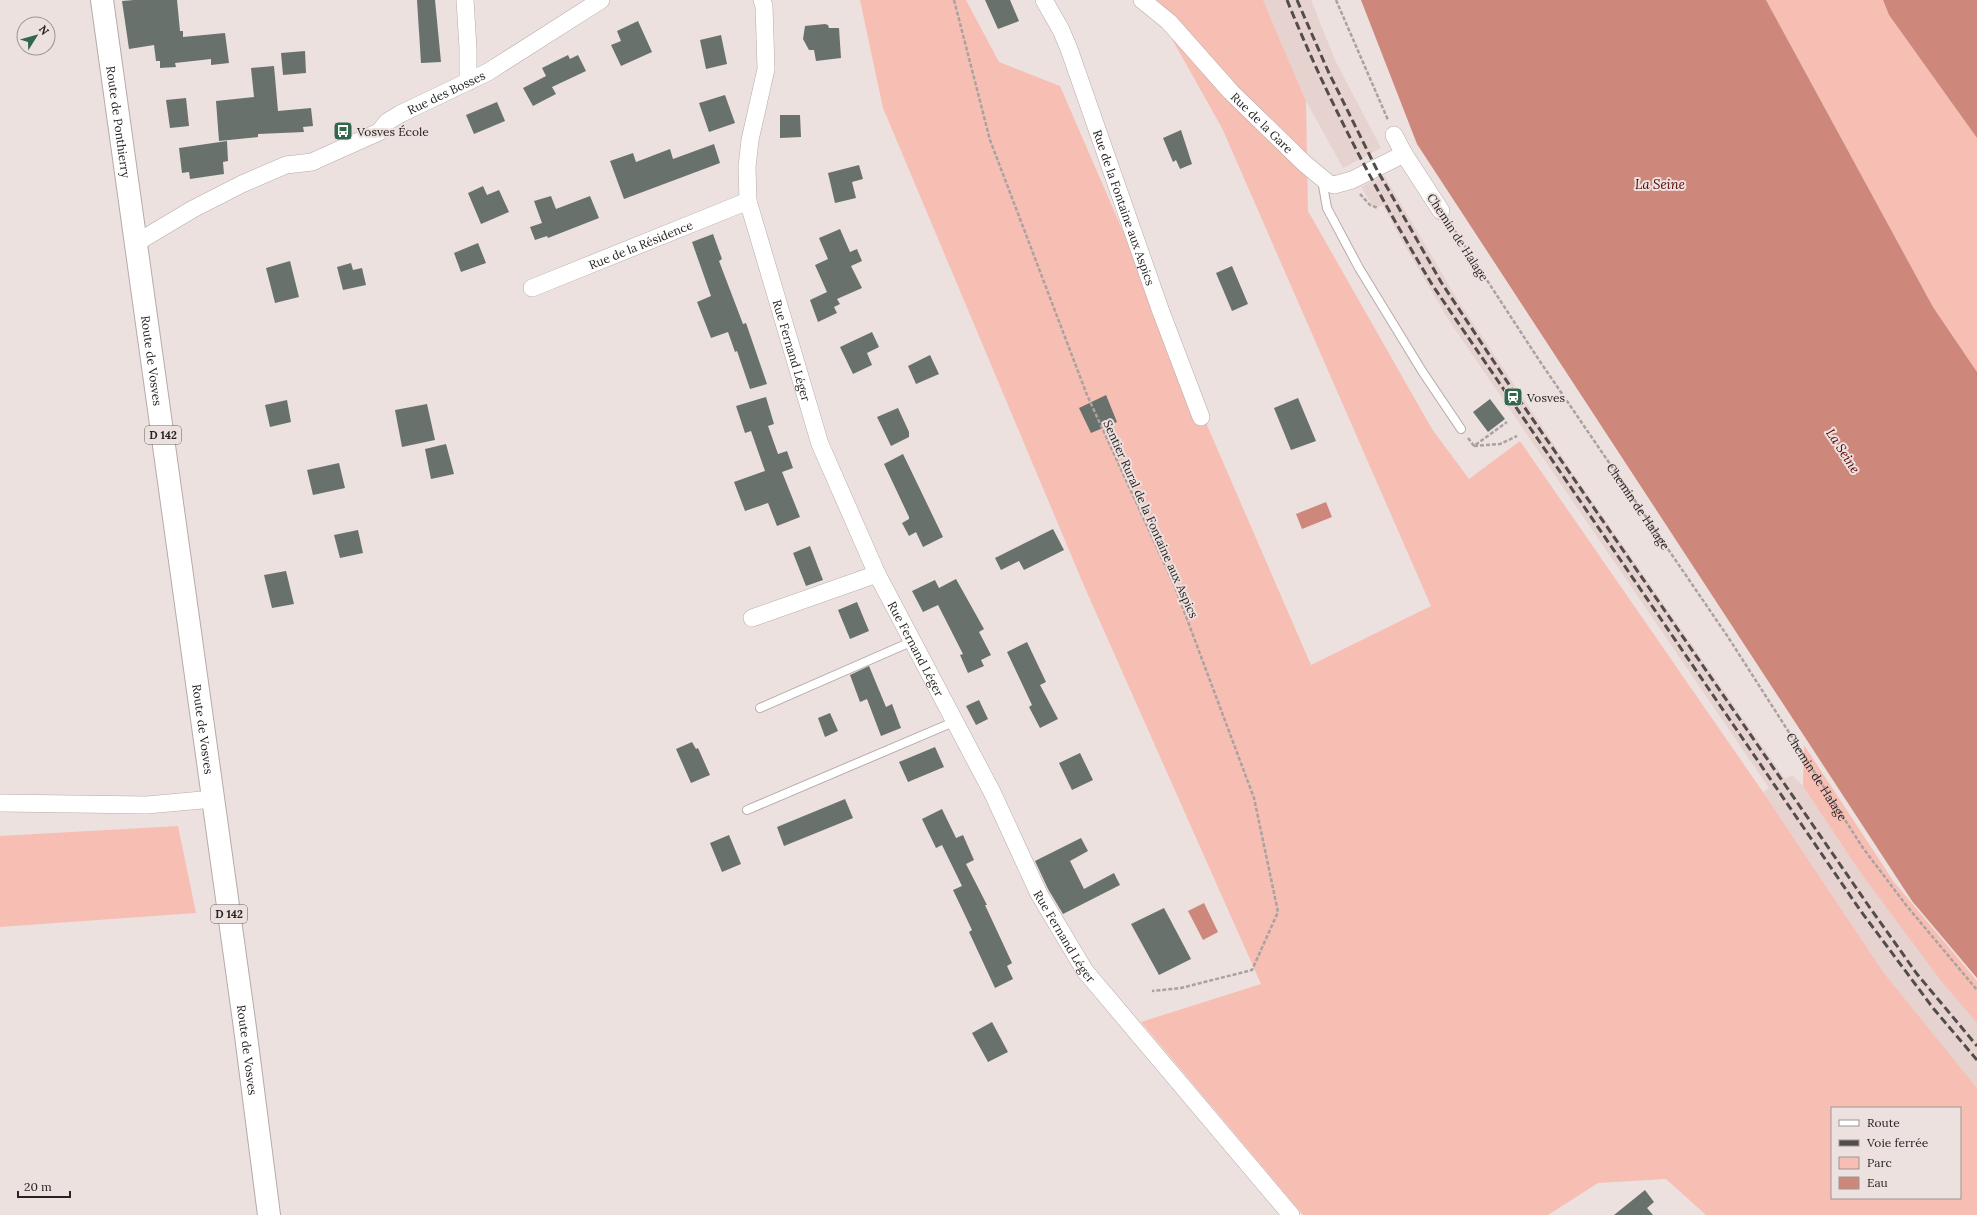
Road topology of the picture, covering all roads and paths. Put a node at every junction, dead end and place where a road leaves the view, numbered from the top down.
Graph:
1 (102, 0) edge
2 (464, 0) edge
3 (601, 0) edge
4 (762, 0) edge
5 (954, 0) edge
6 (1044, 0) edge
7 (1142, 0) edge
8 (1336, 0) edge
9 (468, 82) junction
10 (1394, 135) joint
11 (1404, 154) junction
12 (1322, 180) junction
13 (1352, 180) junction
14 (748, 201) junction
15 (1378, 208) dead end
16 (1441, 211) joint
17 (136, 243) junction
18 (532, 288) dead end
19 (1201, 417) dead end
20 (1507, 422) dead end
21 (1460, 429) joint
22 (1517, 436) dead end
23 (1474, 446) junction
24 (877, 574) junction
25 (752, 618) dead end
26 (913, 641) junction
27 (760, 708) dead end
28 (956, 721) junction
29 (212, 799) junction
30 (0, 803) edge
31 (747, 810) dead end
32 (1977, 990) edge
33 (1152, 991) dead end
34 (269, 1215) edge
35 (1291, 1215) edge

1 - 17 main road, Route de Ponthierry / D 142
2 - 9 street
3 - 9 street, Rue des Bosses
4 - 14 street, Rue Fernand Léger
5 - 33 path, Sentier Rural de la Fontaine aux Aspics
6 - 19 street, Rue de la Fontaine aux Aspics
7 - 12 street, Rue de la Gare
8 - 10 path
9 - 17 street, Rue des Bosses
10 - 11 street, Chemin de Halage
11 - 13 street
11 - 16 street, Chemin de Halage
12 - 13 street
12 - 21 lane
13 - 15 path
14 - 18 street, Rue de la Résidence
14 - 24 street, Rue Fernand Léger
16 - 32 path, Chemin de Halage
17 - 29 main road, Route de Vosves / D 142
20 - 23 path
21 - 23 path
22 - 23 path
24 - 25 street
24 - 26 street, Rue Fernand Léger
26 - 27 lane
26 - 28 street, Rue Fernand Léger
28 - 31 lane
28 - 35 street, Rue Fernand Léger
29 - 30 street
29 - 34 main road, Route de Vosves / D 142

